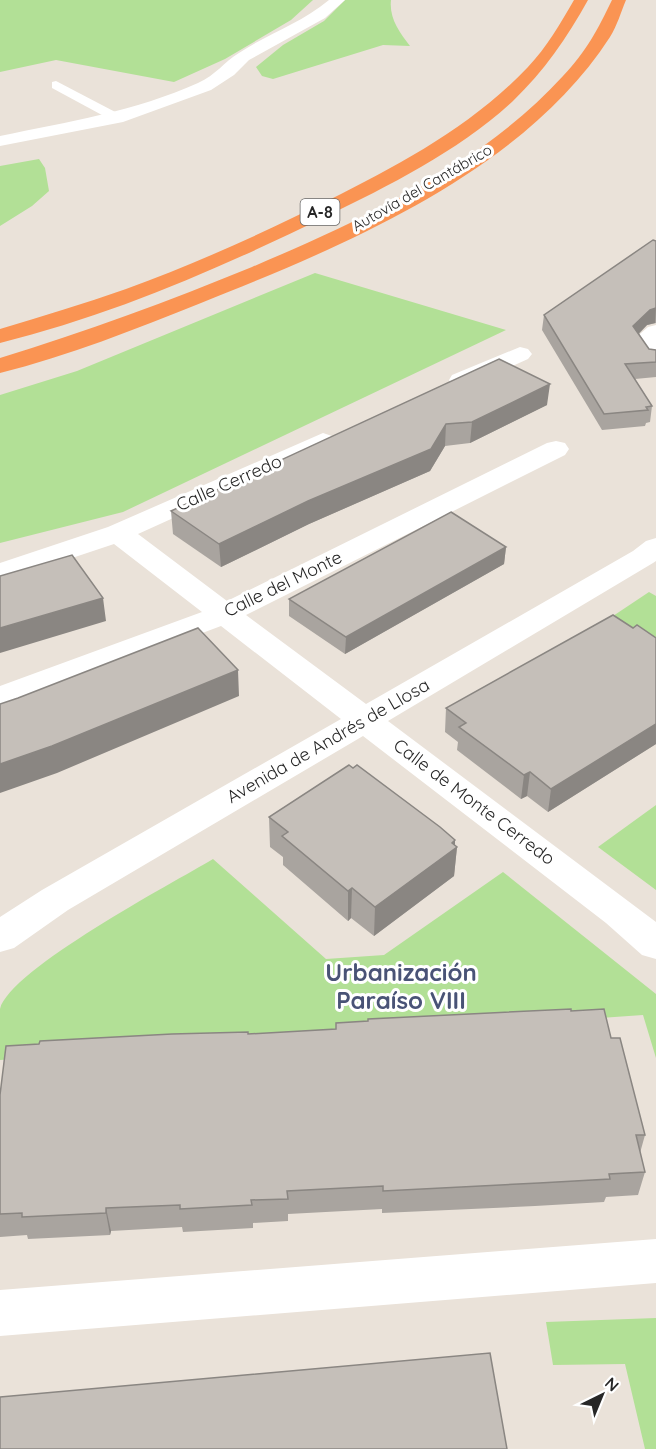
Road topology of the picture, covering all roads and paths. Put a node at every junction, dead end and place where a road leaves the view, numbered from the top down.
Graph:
1 (338, 0) edge
2 (581, 0) edge
3 (619, 0) edge
4 (56, 85) dead end
5 (117, 118) junction
6 (0, 141) edge
7 (656, 332) edge
8 (0, 336) edge
9 (519, 354) dead end
10 (656, 358) edge
11 (0, 366) edge
12 (444, 388) edge
13 (346, 431) edge
14 (556, 449) dead end
15 (118, 533) junction
16 (656, 547) edge
17 (0, 573) edge
18 (225, 614) junction
19 (0, 698) edge
20 (364, 719) junction
21 (0, 937) edge
22 (656, 944) edge
23 (656, 1261) edge
24 (0, 1313) edge

1 - 5 street
2 - 8 highway, Autovía del Cantábrico / A-8
3 - 11 highway, Autovía del Cantábrico / A-8
4 - 5 lane
5 - 6 street
7 - 10 street
9 - 12 street
13 - 15 street, Calle Cerredo
14 - 18 street, Calle del Monte
15 - 17 street, Calle Cerredo
15 - 18 street, Calle de Monte Cerredo
16 - 20 street, Avenida de Andrés de Llosa
18 - 19 street, Calle del Monte
18 - 20 street, Calle de Monte Cerredo
20 - 21 street, Avenida de Andrés de Llosa
20 - 22 street, Calle de Monte Cerredo
23 - 24 street

